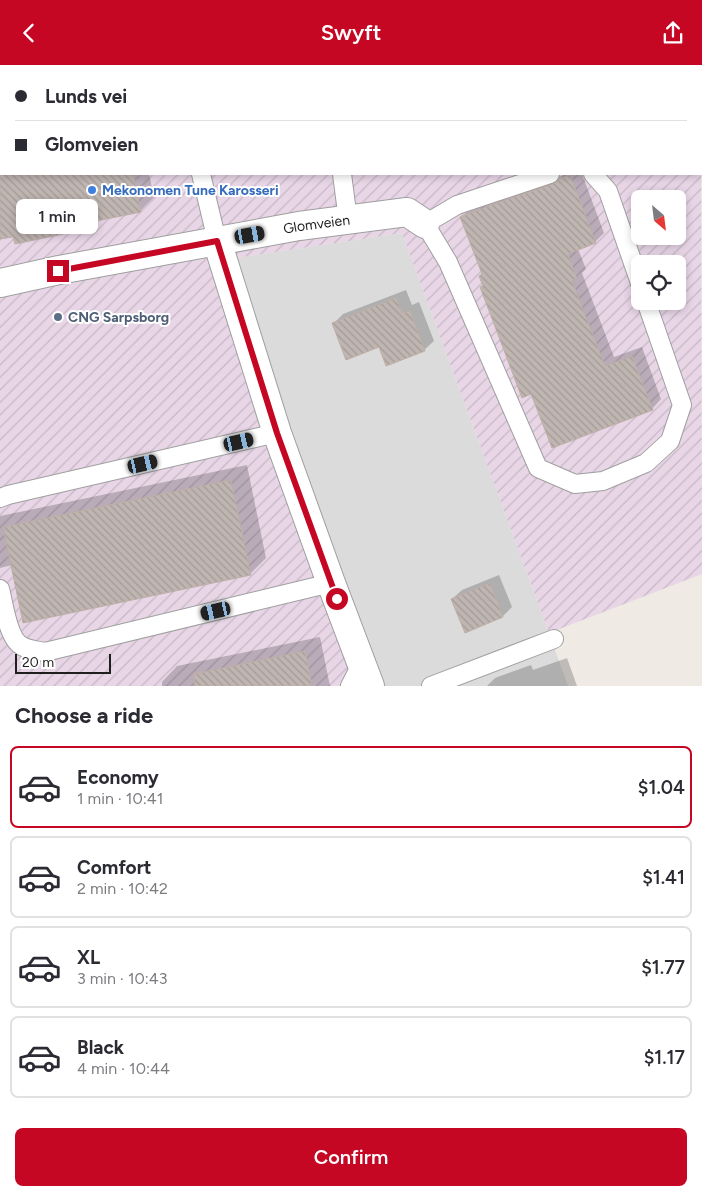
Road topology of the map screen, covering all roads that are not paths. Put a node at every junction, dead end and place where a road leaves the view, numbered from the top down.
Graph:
1 (201, 175) edge
2 (342, 175) edge
3 (547, 175) edge
4 (594, 175) edge
5 (348, 220) junction
6 (425, 224) junction
7 (217, 241) junction
8 (631, 257) edge
9 (0, 283) edge
10 (649, 310) edge
11 (277, 433) junction
12 (0, 498) edge
13 (331, 583) junction
14 (0, 589) edge
15 (554, 639) dead end
16 (361, 678) edge
17 (431, 686) edge

1 - 7 lane
2 - 5 lane
3 - 6 lane
4 - 8 lane
5 - 6 street, Glomveien
5 - 7 street, Glomveien
6 - 10 lane
7 - 9 street, Glomveien
7 - 11 street
11 - 12 lane
11 - 13 street
13 - 14 lane
13 - 16 street
15 - 17 lane

